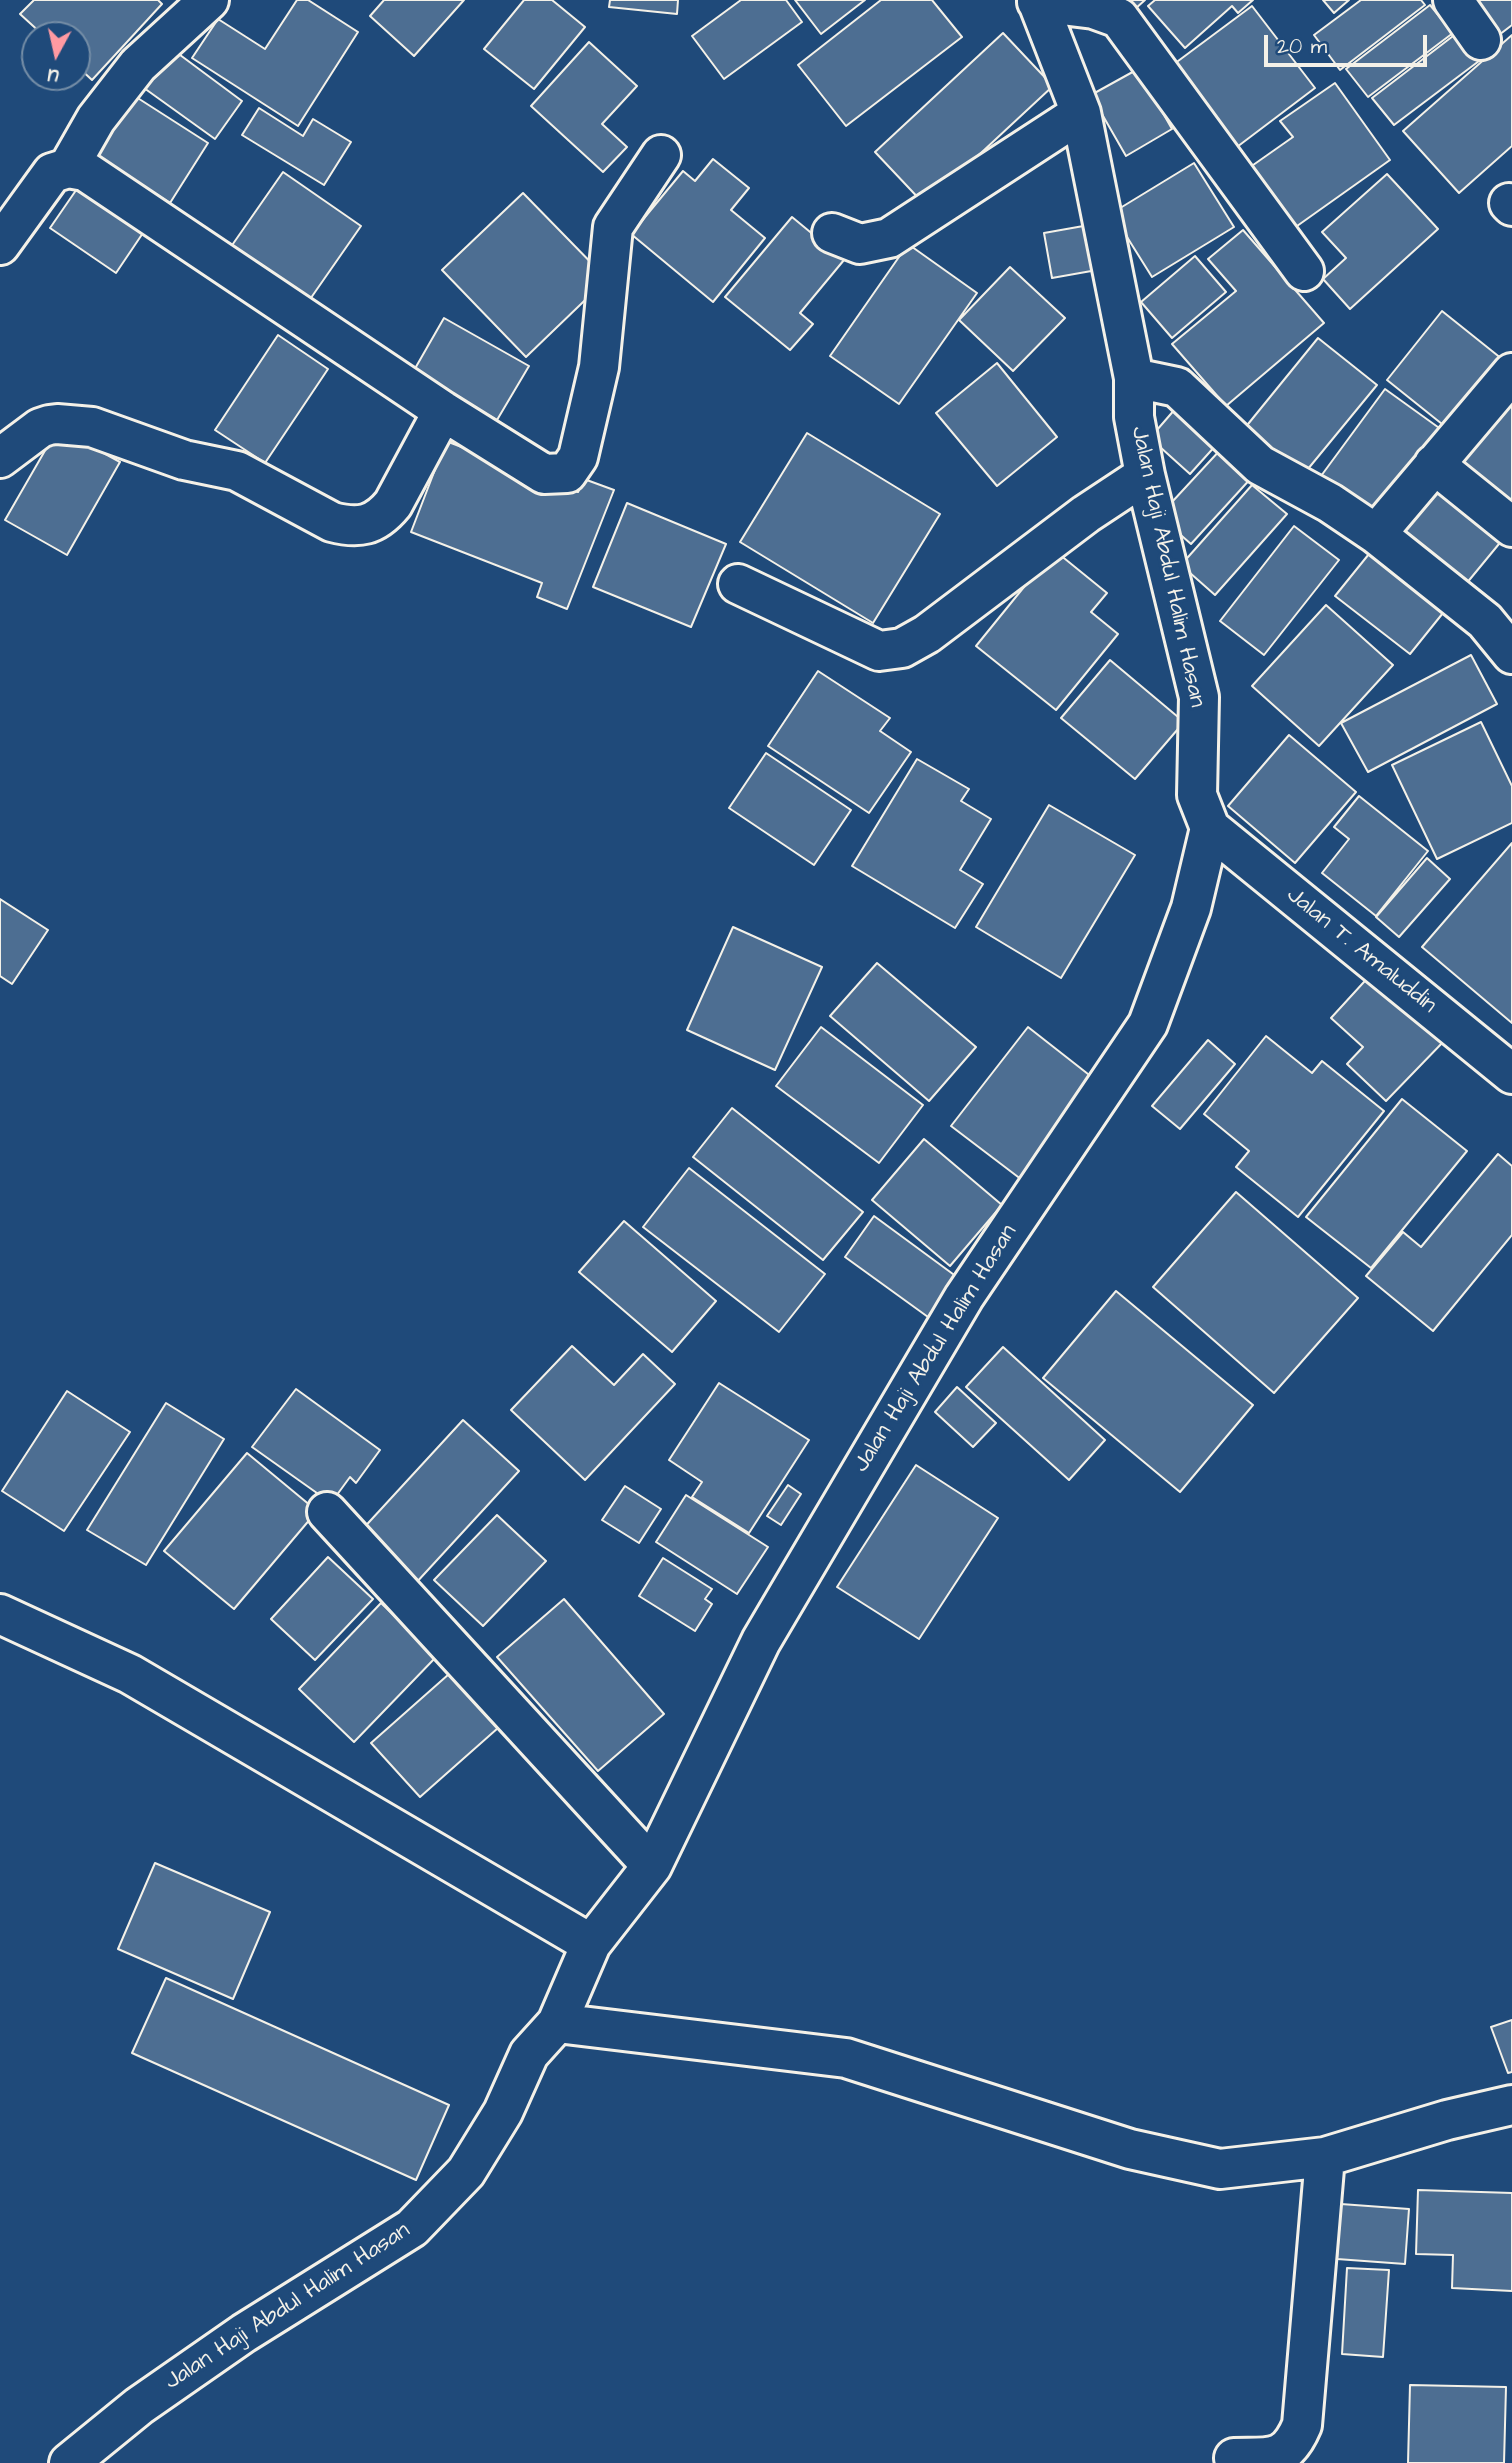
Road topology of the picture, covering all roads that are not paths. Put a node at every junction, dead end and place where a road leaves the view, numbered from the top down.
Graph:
1 (209, 0) edge
2 (1453, 0) edge
3 (1037, 1) edge
4 (1481, 40) dead end
5 (1081, 113) junction
6 (661, 155) dead end
7 (68, 168) junction
8 (832, 233) dead end
9 (0, 245) edge
10 (1304, 271) dead end
11 (1512, 373) edge
12 (1133, 378) junction
13 (443, 411) junction
14 (0, 458) edge
15 (1434, 464) junction
16 (1145, 475) junction
17 (1512, 527) edge
18 (1376, 534) junction
19 (738, 584) dead end
20 (1512, 654) edge
21 (1210, 828) junction
22 (1512, 1074) edge
23 (327, 1512) dead end
24 (0, 1614) edge
25 (652, 1866) junction
26 (591, 1944) junction
27 (557, 2023) junction
28 (1512, 2105) edge
29 (1325, 2157) junction
30 (1234, 2458) dead end
31 (69, 2463) edge

1 - 7 street
2 - 4 street
3 - 5 street, Jalan Haji Abdul Halim Hasan
3 - 10 street
5 - 8 street
5 - 12 street, Jalan Haji Abdul Halim Hasan
6 - 13 street
7 - 9 street
7 - 13 street
11 - 15 street
12 - 16 street, Jalan Haji Abdul Halim Hasan
12 - 18 street
13 - 14 street
15 - 17 street
15 - 18 street
16 - 19 street
16 - 21 street, Jalan Haji Abdul Halim Hasan
18 - 20 street
21 - 22 street, Jalan T. Amaluddin
21 - 25 street, Jalan Haji Abdul Halim Hasan
23 - 25 street
24 - 26 street
25 - 26 street, Jalan Haji Abdul Halim Hasan
26 - 27 street, Jalan Haji Abdul Halim Hasan
27 - 29 street
27 - 31 street, Jalan Haji Abdul Halim Hasan
28 - 29 street
29 - 30 street

